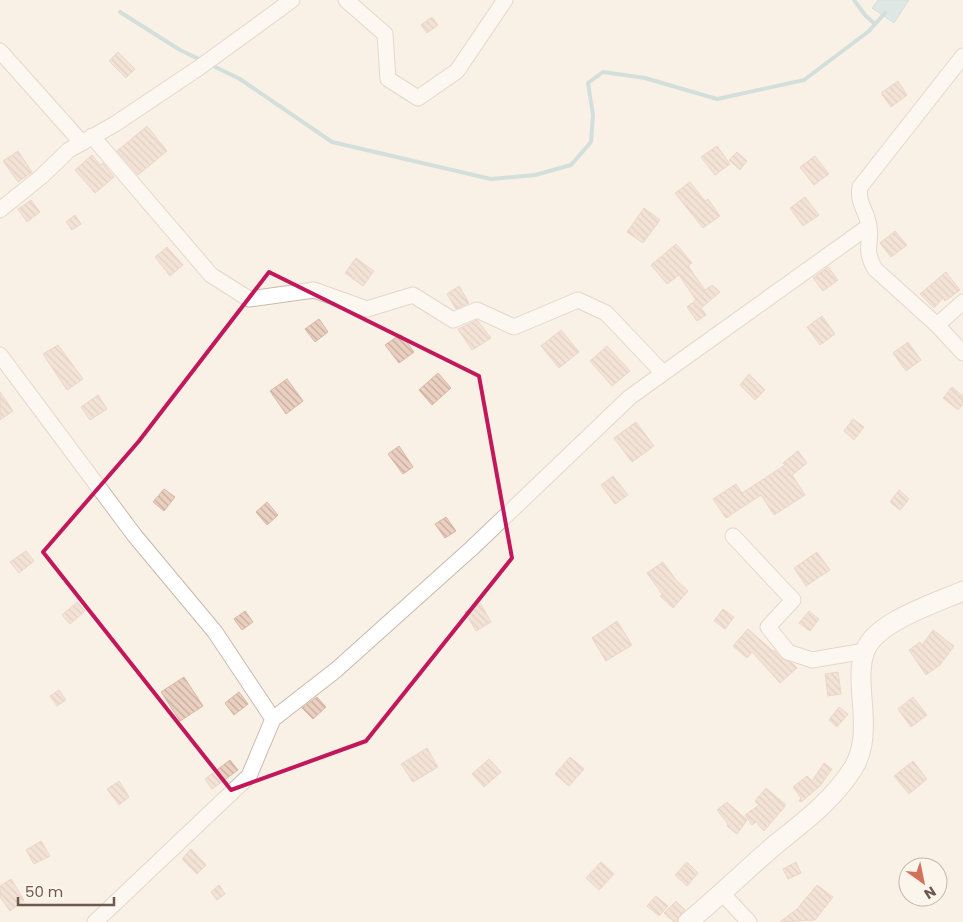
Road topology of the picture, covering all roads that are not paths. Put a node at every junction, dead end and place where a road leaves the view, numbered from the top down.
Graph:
1 (292, 0) edge
2 (346, 0) edge
3 (505, 0) edge
4 (0, 51) edge
5 (963, 56) edge
6 (87, 139) junction
7 (0, 210) edge
8 (869, 226) junction
9 (963, 302) edge
10 (937, 326) junction
11 (963, 353) edge
12 (0, 355) edge
13 (663, 373) junction
14 (733, 536) dead end
15 (963, 591) edge
16 (865, 650) junction
17 (273, 719) junction
18 (722, 893) junction
19 (95, 922) edge
20 (688, 922) edge
21 (749, 922) edge

1 - 6 street
2 - 3 street
4 - 6 street
5 - 8 street
6 - 7 street
6 - 13 street
8 - 10 street
8 - 13 street
9 - 10 street
10 - 11 street
12 - 17 street
13 - 17 street
14 - 16 street
15 - 16 street
16 - 18 street
17 - 19 street
18 - 20 street
18 - 21 street

